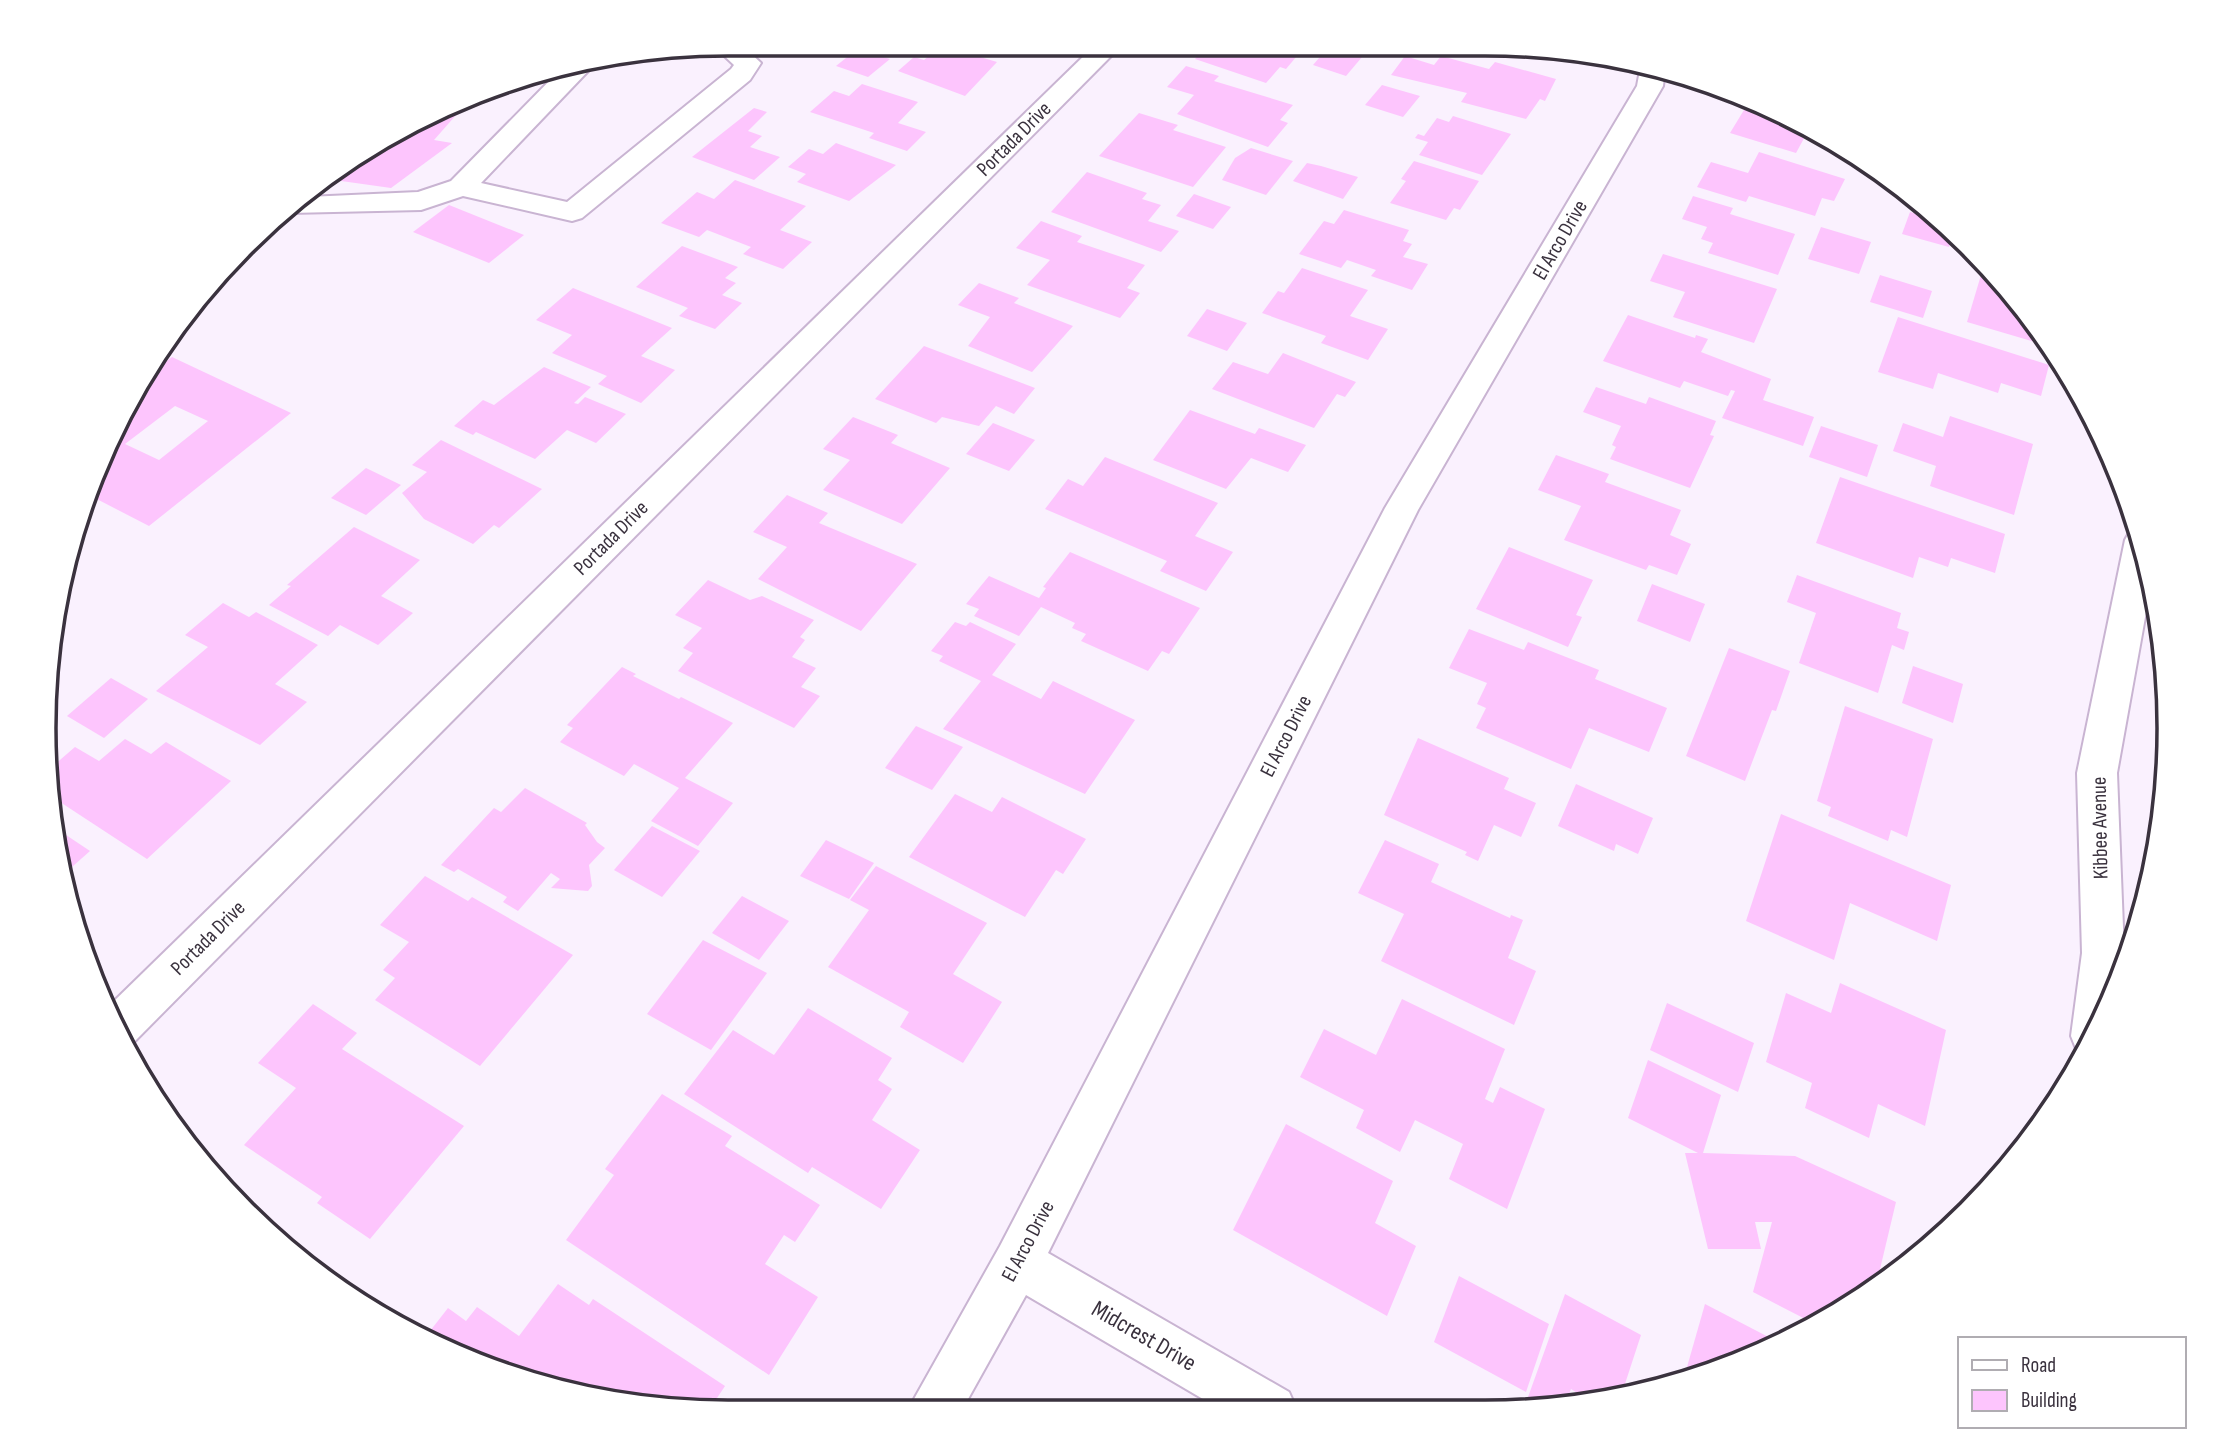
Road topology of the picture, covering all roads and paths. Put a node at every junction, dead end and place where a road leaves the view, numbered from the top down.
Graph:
1 (739, 56) edge
2 (1098, 56) edge
3 (570, 75) edge
4 (1651, 77) edge
5 (461, 187) junction
6 (306, 206) edge
7 (2137, 566) edge
8 (2115, 956) edge
9 (2110, 974) edge
10 (123, 1022) edge
11 (1017, 1263) junction
12 (940, 1400) edge
13 (1254, 1400) edge

1 - 5 street
2 - 10 street, Portada Drive
3 - 5 street
4 - 11 street, El Arco Drive
5 - 6 street
7 - 8 street, Kibbee Avenue
8 - 9 street, Kibbee Avenue
11 - 12 street, El Arco Drive
11 - 13 street, Midcrest Drive

